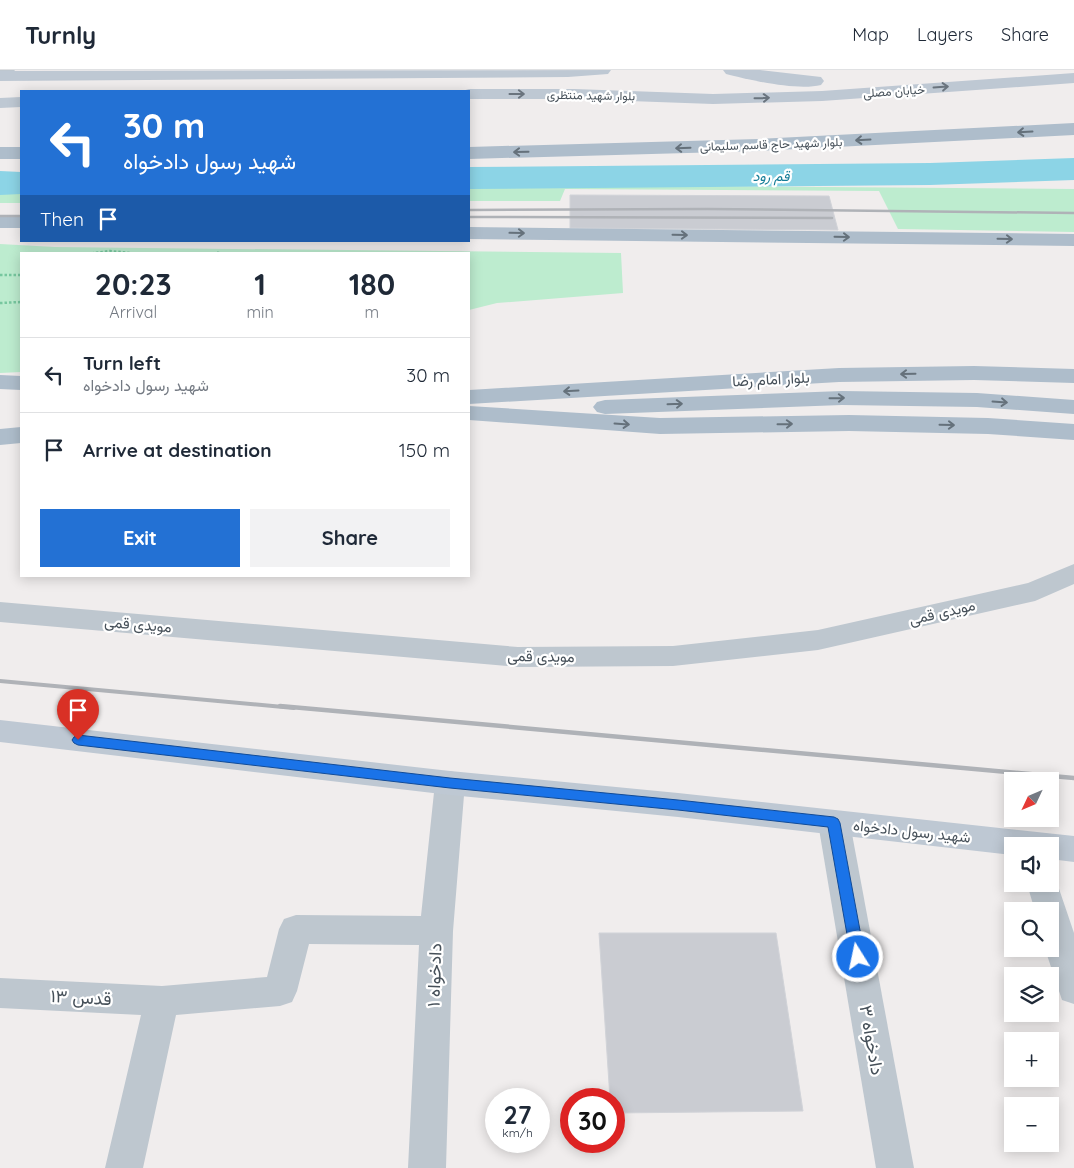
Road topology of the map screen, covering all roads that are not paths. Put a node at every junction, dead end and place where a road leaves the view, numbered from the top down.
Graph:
1 (6, 70) edge
2 (602, 70) edge
3 (732, 70) edge
4 (759, 70) edge
5 (1016, 70) edge
6 (0, 72) edge
7 (81, 74) junction
8 (0, 76) edge
9 (1074, 78) edge
10 (780, 79) junction
11 (0, 82) edge
12 (54, 90) edge
13 (0, 92) edge
14 (470, 94) edge
15 (713, 100) junction
16 (20, 102) edge
17 (0, 103) edge
18 (1074, 129) edge
19 (0, 153) edge
20 (470, 153) edge
21 (20, 154) edge
22 (0, 222) edge
23 (20, 222) edge
24 (470, 233) edge
25 (1074, 240) edge
26 (1074, 365) edge
27 (974, 373) junction
28 (1074, 376) edge
29 (0, 382) edge
30 (20, 383) edge
31 (470, 397) edge
32 (1074, 407) edge
33 (470, 413) edge
34 (470, 413) edge
35 (1074, 432) edge
36 (20, 435) edge
37 (0, 437) edge
38 (1074, 573) edge
39 (0, 612) edge
40 (0, 731) edge
41 (450, 783) junction
42 (834, 823) junction
43 (1004, 842) edge
44 (1059, 847) edge
45 (1074, 848) edge
46 (1044, 892) edge
47 (436, 931) junction
48 (1074, 989) edge
49 (0, 993) edge
50 (162, 1002) junction
51 (124, 1168) edge
52 (427, 1168) edge
53 (895, 1168) edge

1 - 6 street
2 - 7 main road, بلوار شهید منتظری
3 - 10 main road, خیابان مصلی
3 - 15 main road
4 - 10 main road
5 - 10 main road, خیابان مصلی
7 - 8 main road, بلوار شهید منتظری
7 - 12 main road
15 -> 9 main road, خیابان مصلی
11 - 13 main road
14 -> 15 main road, بلوار شهید منتظری
16 - 17 main road
18 -> 20 main road, بلوار شهید حاج قاسم سلیمانی
19 - 21 main road
22 - 23 main road
24 -> 25 main road
26 - 27 main road
27 - 28 main road, بلوار امام رضا
27 -> 31 main road, بلوار امام رضا
29 - 30 main road
33 -> 32 main road, بلوار امام رضا
34 -> 35 main road
36 - 37 main road
38 - 39 street, مویدی قمی
40 - 41 main road, شهید رسول دادخواه
41 - 42 main road, شهید رسول دادخواه
41 - 47 street, دادخواه ۱
42 - 43 main road, شهید رسول دادخواه
42 - 53 street, دادخواه ۳
44 - 45 main road, شهید رسول دادخواه
46 - 48 street
47 - 50 street, قدس ۱۳
47 - 52 street, دادخواه ۱
49 - 50 street, قدس ۱۳
50 - 51 street

